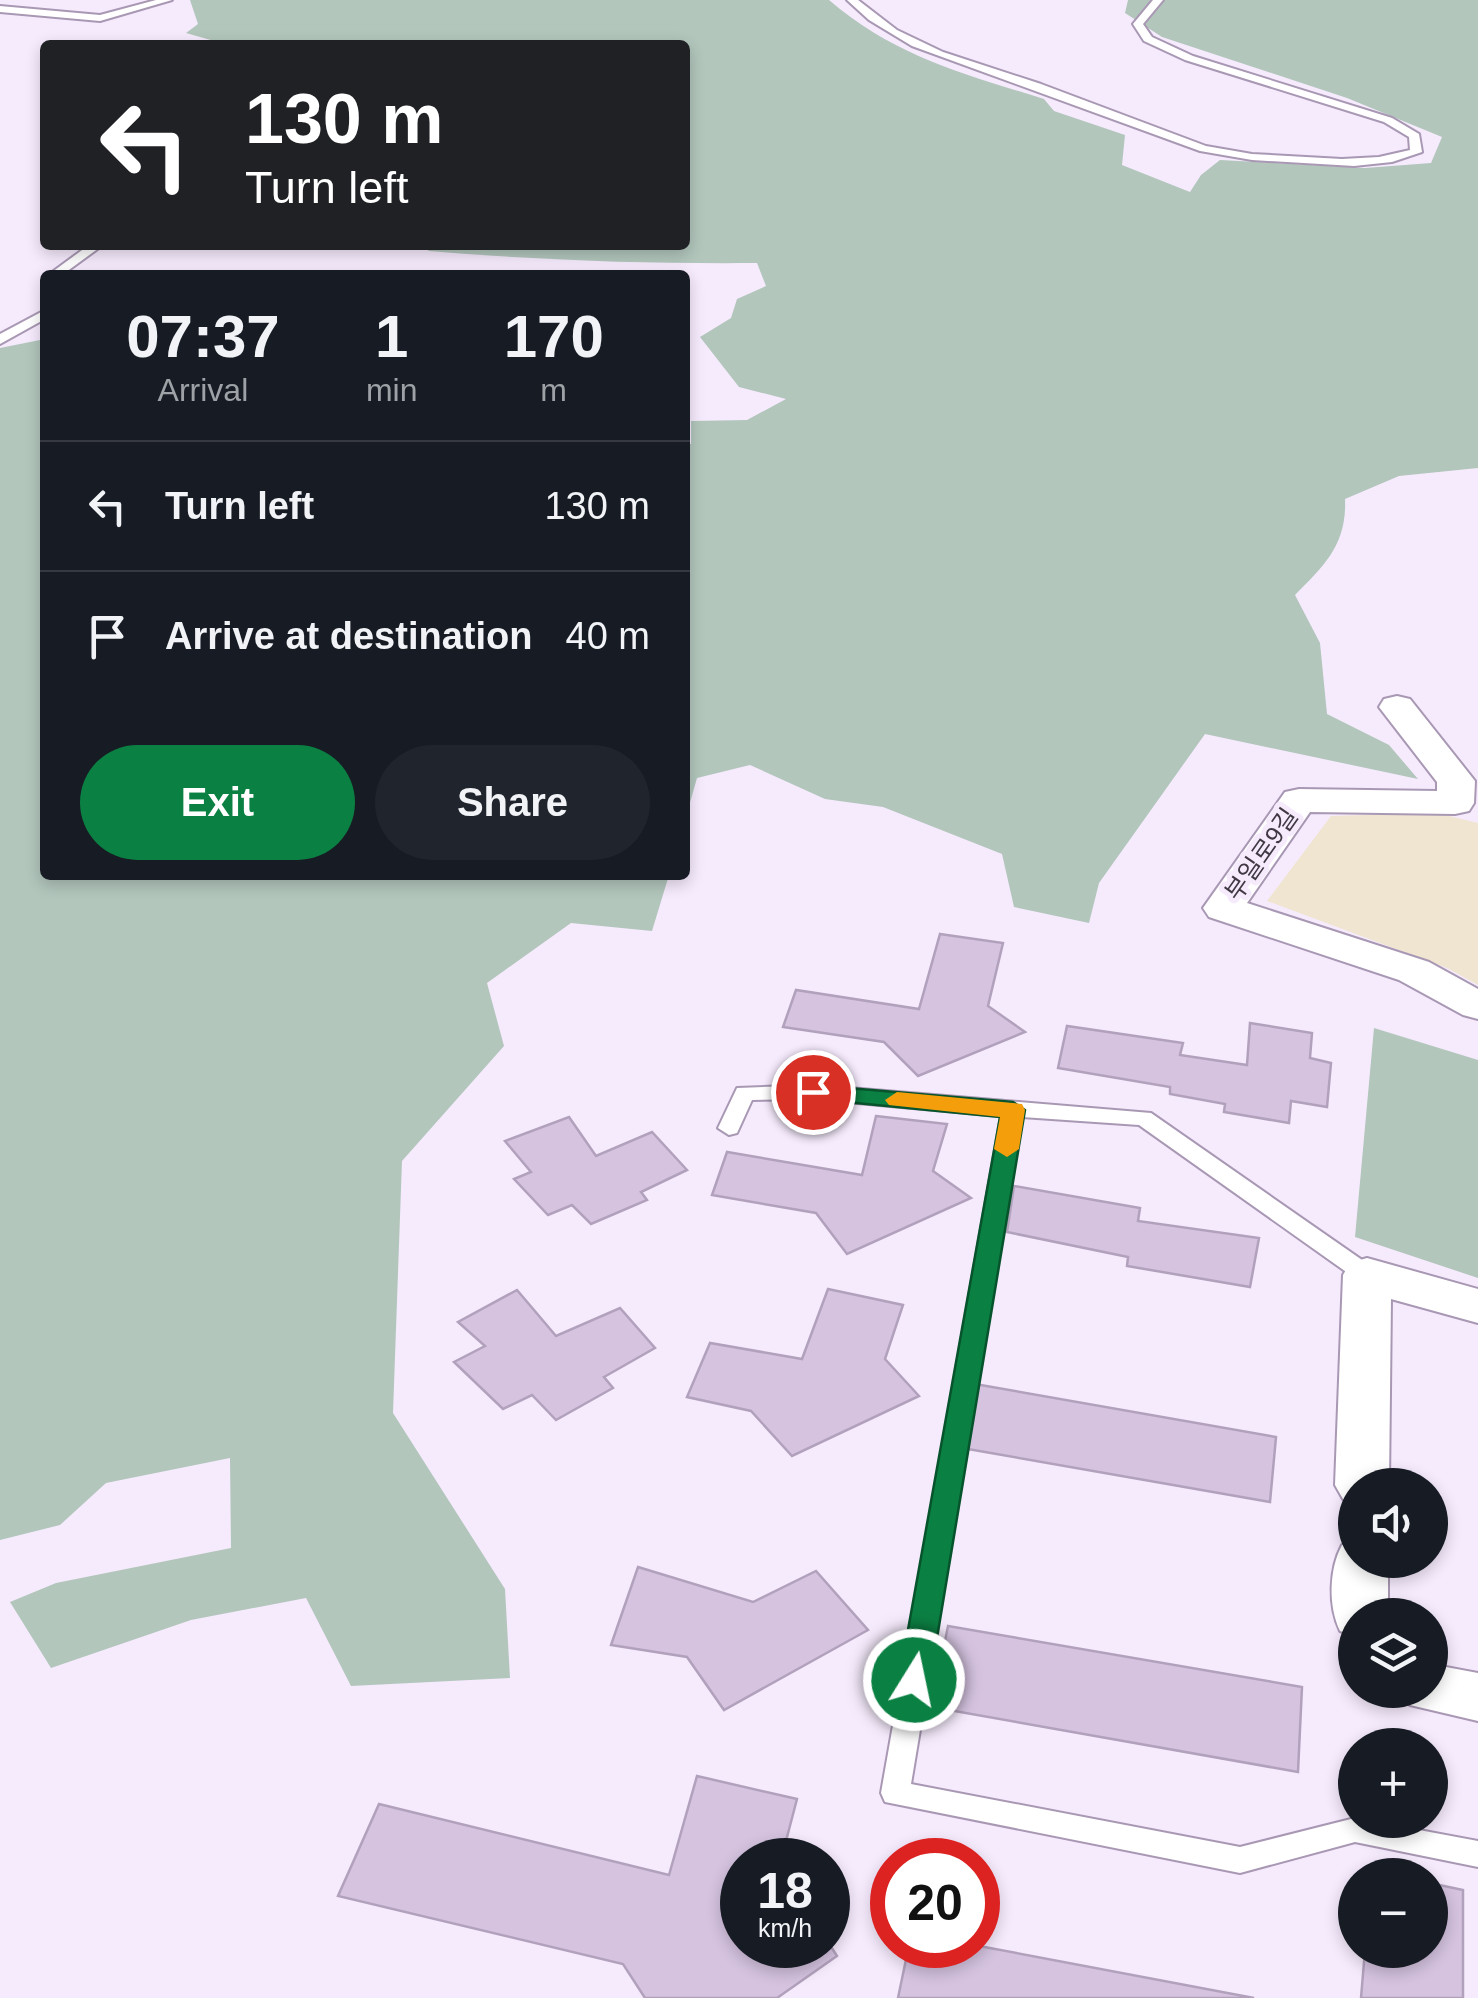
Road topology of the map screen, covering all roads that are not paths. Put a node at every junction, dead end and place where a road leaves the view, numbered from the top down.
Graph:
1 (13, 0) edge
2 (167, 0) edge
3 (852, 0) edge
4 (1158, 0) edge
5 (0, 8) edge
6 (90, 250) edge
7 (61, 270) edge
8 (40, 317) edge
9 (0, 340) edge
10 (1397, 707) dead end
11 (1478, 1006) edge
12 (1013, 1110) junction
13 (729, 1128) dead end
14 (1367, 1275) junction
15 (1478, 1306) edge
16 (1362, 1468) edge
17 (1448, 1692) edge
18 (1478, 1698) edge
19 (1478, 1854) edge

1 - 5 lane
2 - 5 lane
3 - 4 lane
6 - 7 lane
8 - 9 lane
10 - 11 street, 부일로9길
12 - 13 lane
12 - 14 lane
12 - 19 lane
14 - 15 street
14 - 16 street
17 - 18 street

